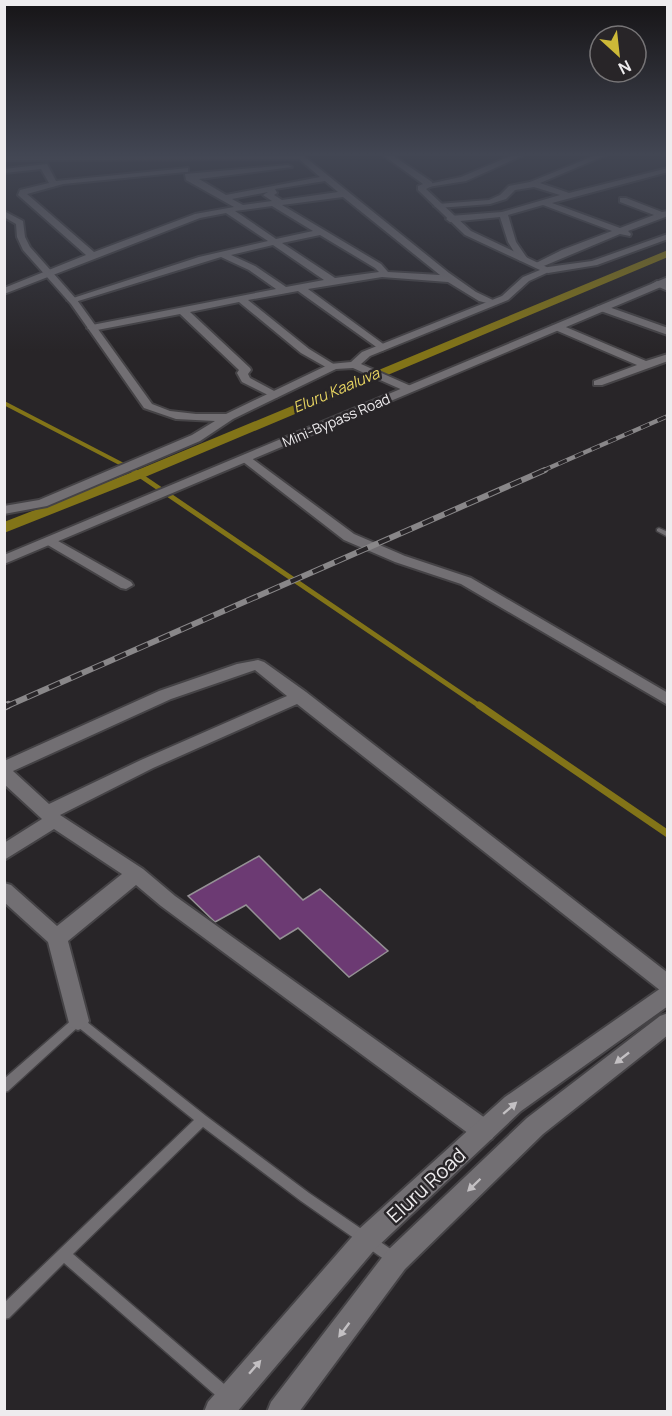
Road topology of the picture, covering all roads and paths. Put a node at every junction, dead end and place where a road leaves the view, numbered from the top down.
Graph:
1 (14, 219) edge
2 (50, 219) edge
3 (190, 219) edge
4 (239, 219) edge
5 (301, 219) edge
6 (377, 219) edge
7 (450, 219) edge
8 (505, 219) edge
9 (587, 219) edge
10 (652, 219) edge
11 (321, 232) junction
12 (621, 232) junction
13 (668, 236) edge
14 (272, 242) junction
15 (648, 243) junction
16 (221, 254) junction
17 (92, 255) junction
18 (522, 258) junction
19 (541, 269) junction
20 (49, 273) junction
21 (382, 274) junction
22 (452, 279) junction
23 (332, 281) junction
24 (664, 284) edge
25 (298, 287) junction
26 (284, 290) junction
27 (4, 291) edge
28 (240, 298) junction
29 (72, 300) junction
30 (492, 303) junction
31 (602, 308) junction
32 (182, 310) junction
33 (557, 327) junction
34 (92, 328) junction
35 (668, 332) edge
36 (382, 348) junction
37 (668, 357) edge
38 (354, 364) junction
39 (646, 365) junction
40 (331, 367) junction
41 (598, 383) dead end
42 (409, 389) junction
43 (274, 395) junction
44 (229, 417) junction
45 (244, 459) junction
46 (4, 510) edge
47 (659, 531) dead end
48 (668, 535) edge
49 (51, 541) junction
50 (4, 560) edge
51 (126, 585) dead end
52 (300, 696) junction
53 (668, 700) edge
54 (4, 768) edge
55 (4, 773) edge
56 (51, 816) junction
57 (4, 853) edge
58 (136, 874) junction
59 (4, 890) edge
60 (57, 938) junction
61 (668, 985) edge
62 (668, 994) edge
63 (78, 1021) junction
64 (668, 1022) edge
65 (4, 1087) edge
66 (202, 1120) junction
67 (484, 1131) junction
68 (367, 1239) junction
69 (64, 1255) junction
70 (396, 1260) junction
71 (4, 1313) edge
72 (223, 1404) edge
73 (281, 1412) edge

1 - 20 street
2 - 17 street
3 - 17 street
4 - 14 street
5 - 11 street
6 - 22 street
7 - 18 street
8 - 18 street
9 - 12 street
10 - 12 street
11 - 14 street
11 - 21 street
12 - 15 street
12 - 19 street
13 - 15 street
14 - 16 street
14 - 23 street
15 - 19 street
16 - 26 street
16 - 29 street
17 - 20 street
18 - 19 street
19 - 30 street
20 - 27 street
20 - 29 street
21 - 22 street
21 - 23 street
22 - 30 street
23 - 25 street
24 - 31 street, Mini-Bypass Road
25 - 26 street
25 - 36 street
26 - 28 street
28 - 32 street
28 - 40 street
29 - 34 street
30 - 36 street
31 - 33 street, Mini-Bypass Road
31 - 35 street
32 - 34 street
32 - 43 street
33 - 39 street
33 - 42 street, Mini-Bypass Road
34 - 44 street
36 - 38 street
37 - 39 street
38 - 40 street
38 - 42 street
39 - 41 street
40 - 43 street
42 - 45 street, Mini-Bypass Road
43 - 44 street
44 - 46 street
45 - 49 street, Mini-Bypass Road
45 - 53 street
47 - 48 lane
49 - 50 street, Mini-Bypass Road
49 - 51 street
52 - 54 street
52 - 56 street
52 - 61 street
55 - 56 street
56 - 57 street
56 - 58 street
58 - 60 street
58 - 67 street
59 - 60 street
60 - 63 street
67 -> 62 street, Eluru Road
63 - 65 lane
63 - 66 lane
64 -> 70 street, Eluru Road
66 - 68 lane
66 - 69 lane
67 - 68 street, Eluru Road
68 - 70 lane
72 -> 68 street, Eluru Road
69 - 71 lane
69 - 72 lane
70 -> 73 street, Eluru Road

